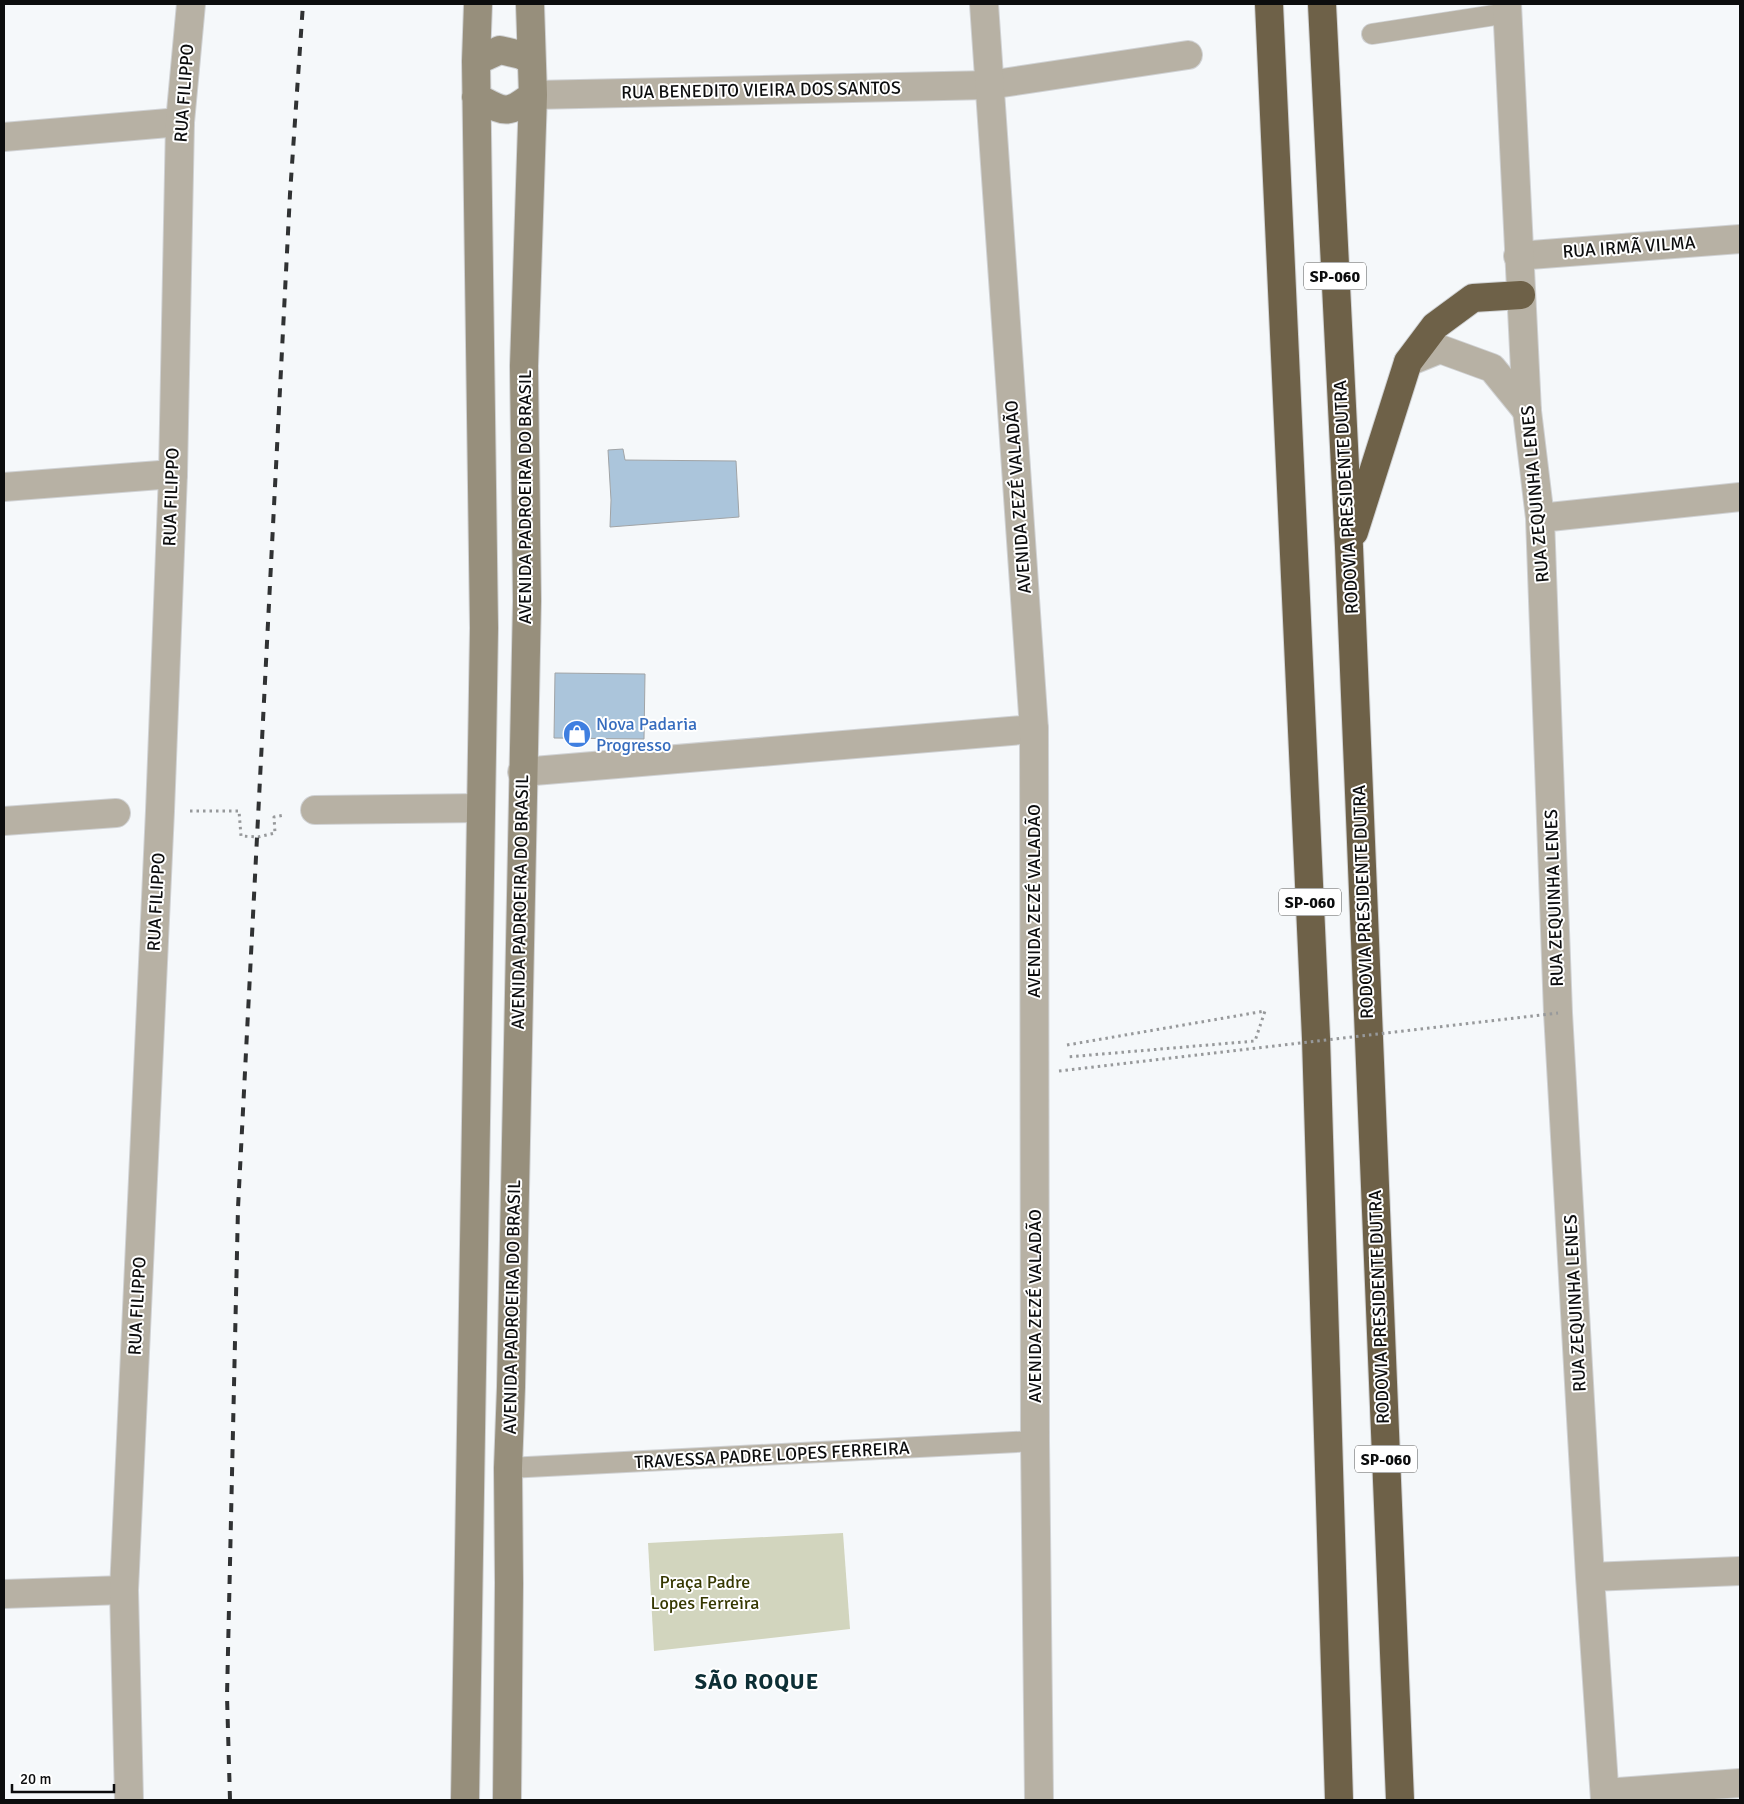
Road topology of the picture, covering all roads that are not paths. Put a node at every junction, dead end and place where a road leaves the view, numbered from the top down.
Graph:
1 (192, 4) edge
2 (478, 4) edge
3 (530, 4) edge
4 (984, 4) edge
5 (1269, 4) edge
6 (1322, 4) edge
7 (1508, 8) edge
8 (1372, 34) dead end
9 (1188, 56) dead end
10 (531, 60) junction
11 (476, 61) junction
12 (989, 85) junction
13 (534, 95) junction
14 (476, 97) junction
15 (180, 122) junction
16 (4, 137) edge
17 (1740, 239) edge
18 (1518, 256) junction
19 (1520, 296) junction
20 (1408, 362) junction
21 (1527, 411) junction
22 (172, 474) junction
23 (4, 487) edge
24 (1740, 497) edge
25 (1540, 518) junction
26 (1349, 548) junction
27 (1034, 729) junction
28 (522, 772) junction
29 (481, 808) junction
30 (315, 810) road end
31 (116, 813) dead end
32 (4, 821) edge
33 (1036, 1441) junction
34 (508, 1468) junction
35 (1740, 1571) edge
36 (1590, 1578) junction
37 (124, 1590) junction
38 (4, 1594) edge
39 (1740, 1783) edge
40 (1605, 1797) edge
41 (129, 1800) edge
42 (465, 1800) edge
43 (507, 1800) edge
44 (1039, 1800) edge
45 (1339, 1800) edge
46 (1400, 1800) edge

1 - 15 street, RUA FILIPPO
2 - 11 main road
3 - 10 main road, AVENIDA PADROEIRA DO BRASIL
4 - 12 street, AVENIDA ZEZÉ VALADÃO
5 - 45 highway, SP-060
6 - 26 highway, RODOVIA PRESIDENTE DUTRA / SP-060
7 - 8 lane
7 - 18 street, RUA ZEQUINHA LENES
9 - 12 street, RUA BENEDITO VIEIRA DOS SANTOS
10 - 11 main road
10 - 13 main road, AVENIDA PADROEIRA DO BRASIL
11 - 14 main road
12 - 13 street, RUA BENEDITO VIEIRA DOS SANTOS
12 - 27 street, AVENIDA ZEZÉ VALADÃO
13 - 14 main road
13 - 28 main road, AVENIDA PADROEIRA DO BRASIL
14 - 29 main road
15 - 16 street
15 - 22 street, RUA FILIPPO
17 - 18 street, RUA IRMÃ VILMA
18 - 19 street, RUA ZEQUINHA LENES
19 - 20 highway
19 - 21 street, RUA ZEQUINHA LENES
20 - 21 street
20 - 26 highway
21 - 25 street, RUA ZEQUINHA LENES
22 - 23 street
22 - 37 street, RUA FILIPPO
24 - 25 street
25 - 36 street, RUA ZEQUINHA LENES
26 - 46 highway, RODOVIA PRESIDENTE DUTRA / SP-060
27 - 28 street
27 - 33 street, AVENIDA ZEZÉ VALADÃO
28 - 34 main road, AVENIDA PADROEIRA DO BRASIL
29 - 30 street
29 - 42 main road
31 - 32 street
33 - 34 lane, TRAVESSA PADRE LOPES FERREIRA
33 - 44 street, AVENIDA ZEZÉ VALADÃO
34 - 43 main road, AVENIDA PADROEIRA DO BRASIL
35 - 36 street
36 - 40 street, RUA ZEQUINHA LENES
37 - 38 street
37 - 41 street, RUA FILIPPO
39 - 40 street

